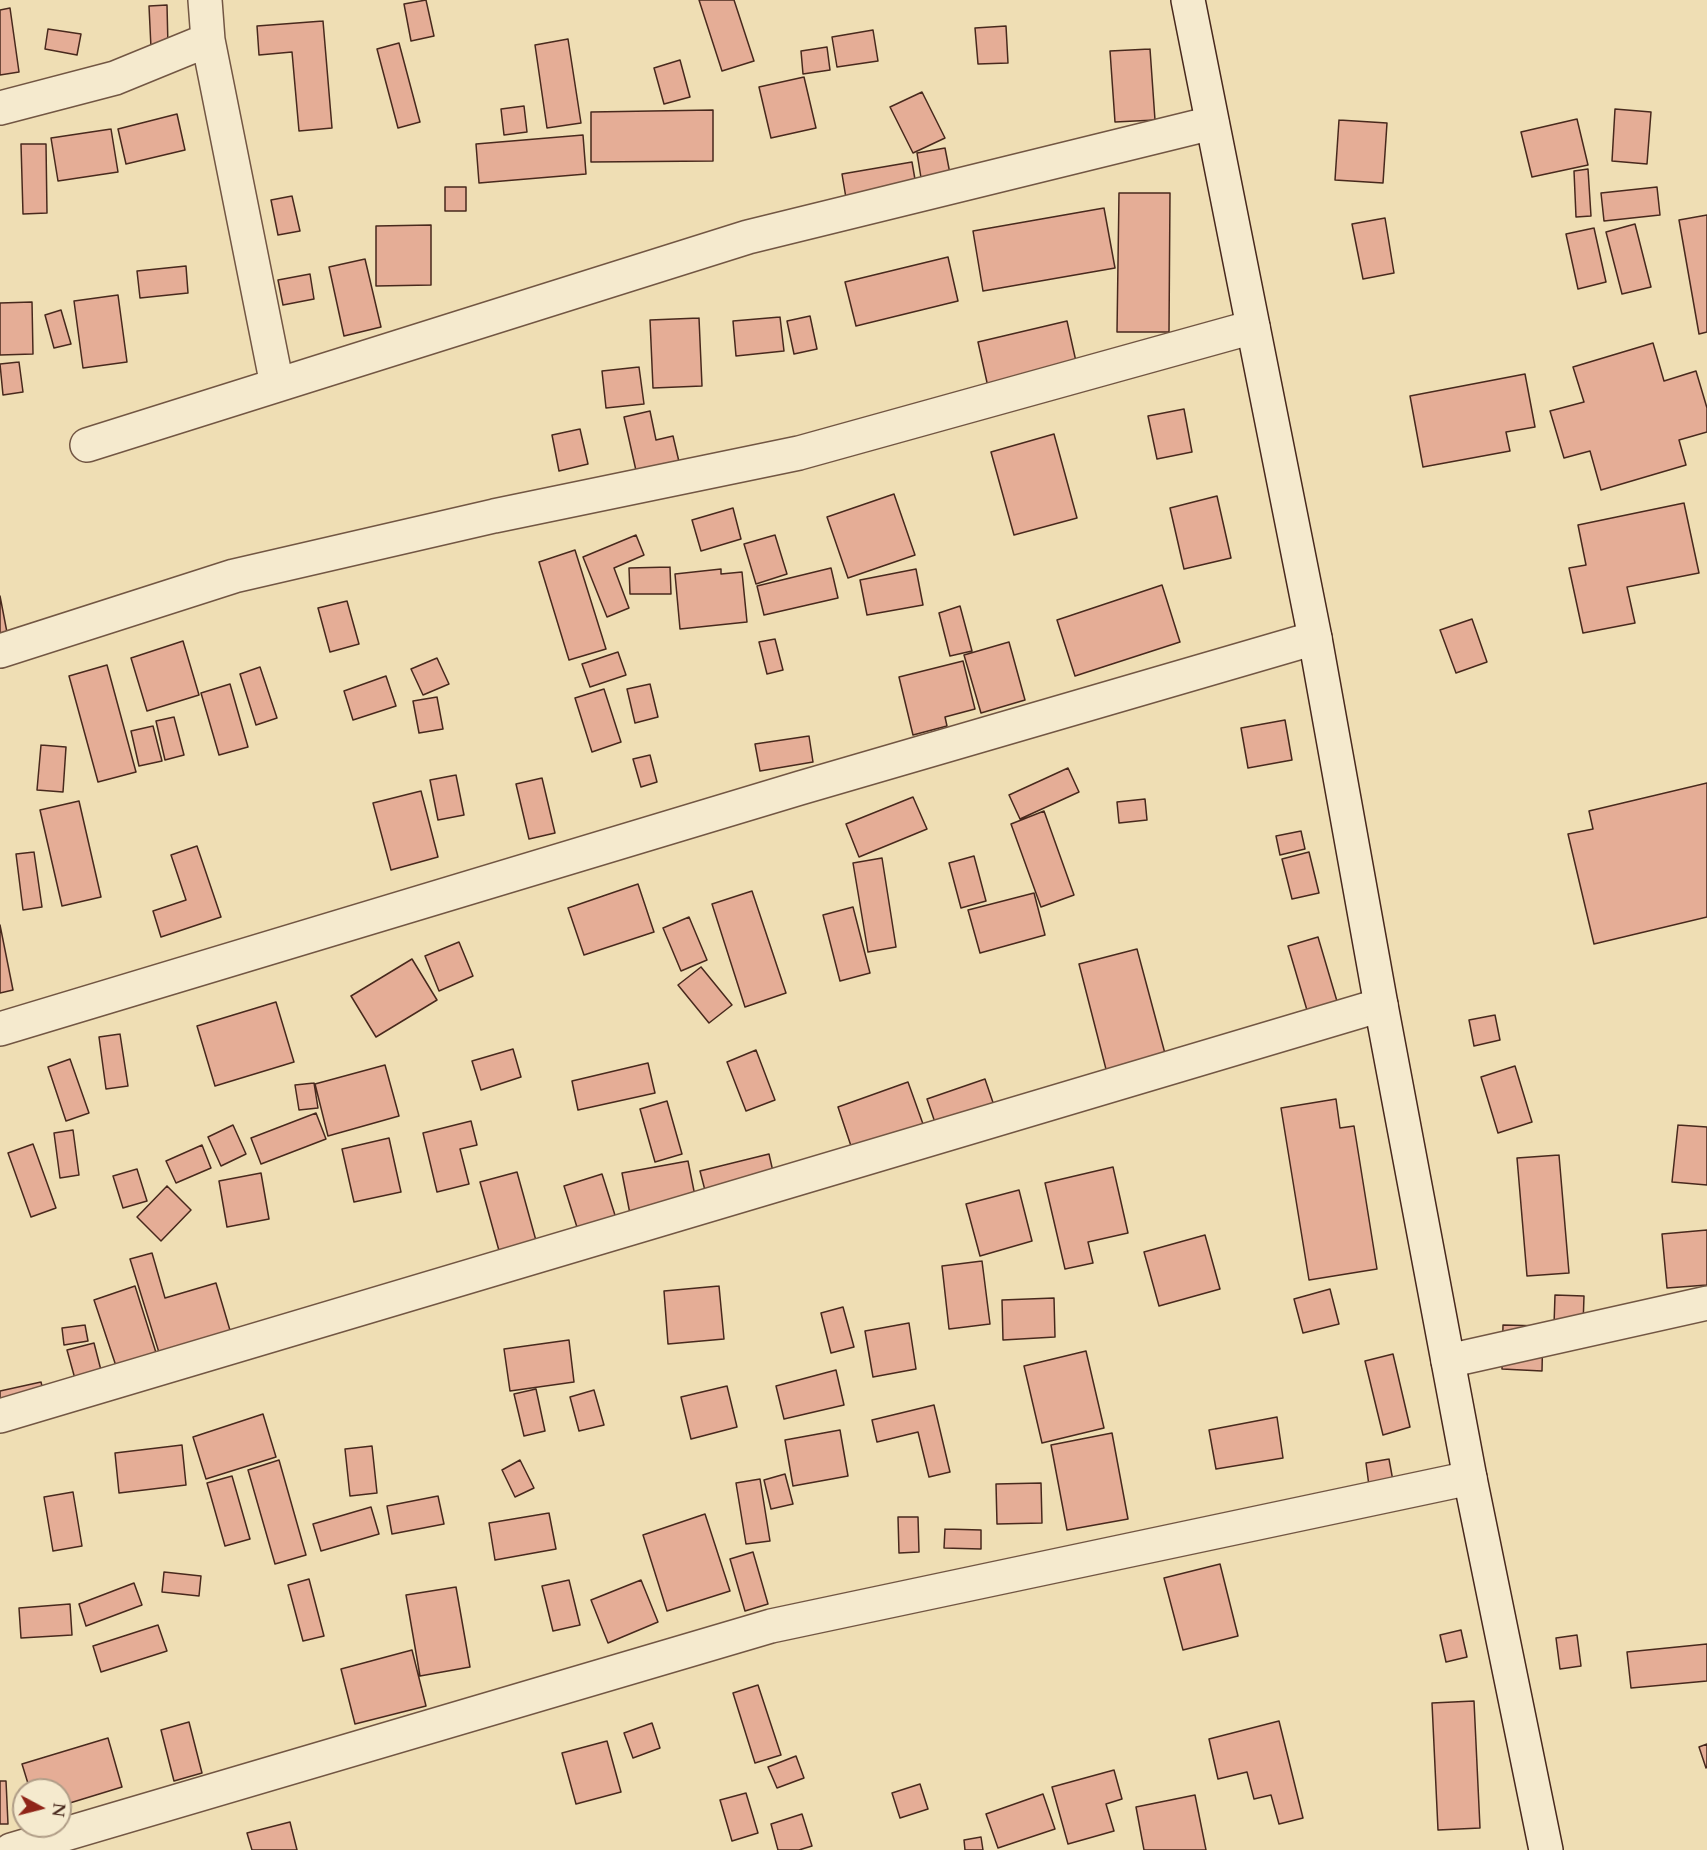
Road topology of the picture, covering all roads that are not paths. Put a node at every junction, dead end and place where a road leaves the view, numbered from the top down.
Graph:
1 (205, 0) edge
2 (1188, 0) edge
3 (208, 39) junction
4 (0, 108) edge
5 (1212, 123) junction
6 (1253, 327) junction
7 (277, 385) junction
8 (87, 445) dead end
9 (1315, 638) junction
10 (0, 651) edge
11 (1381, 1005) junction
12 (0, 1029) edge
13 (1707, 1304) edge
14 (1448, 1361) junction
15 (0, 1416) edge
16 (1470, 1478) junction
17 (11, 1850) edge
18 (1546, 1850) edge

1 - 3 street
2 - 5 street
3 - 4 street
3 - 7 street
5 - 6 street
5 - 7 street
6 - 9 street
6 - 10 street
7 - 8 street
9 - 11 street
9 - 12 street
11 - 14 street
11 - 15 street
13 - 14 street
14 - 16 street
16 - 17 street
16 - 18 street

